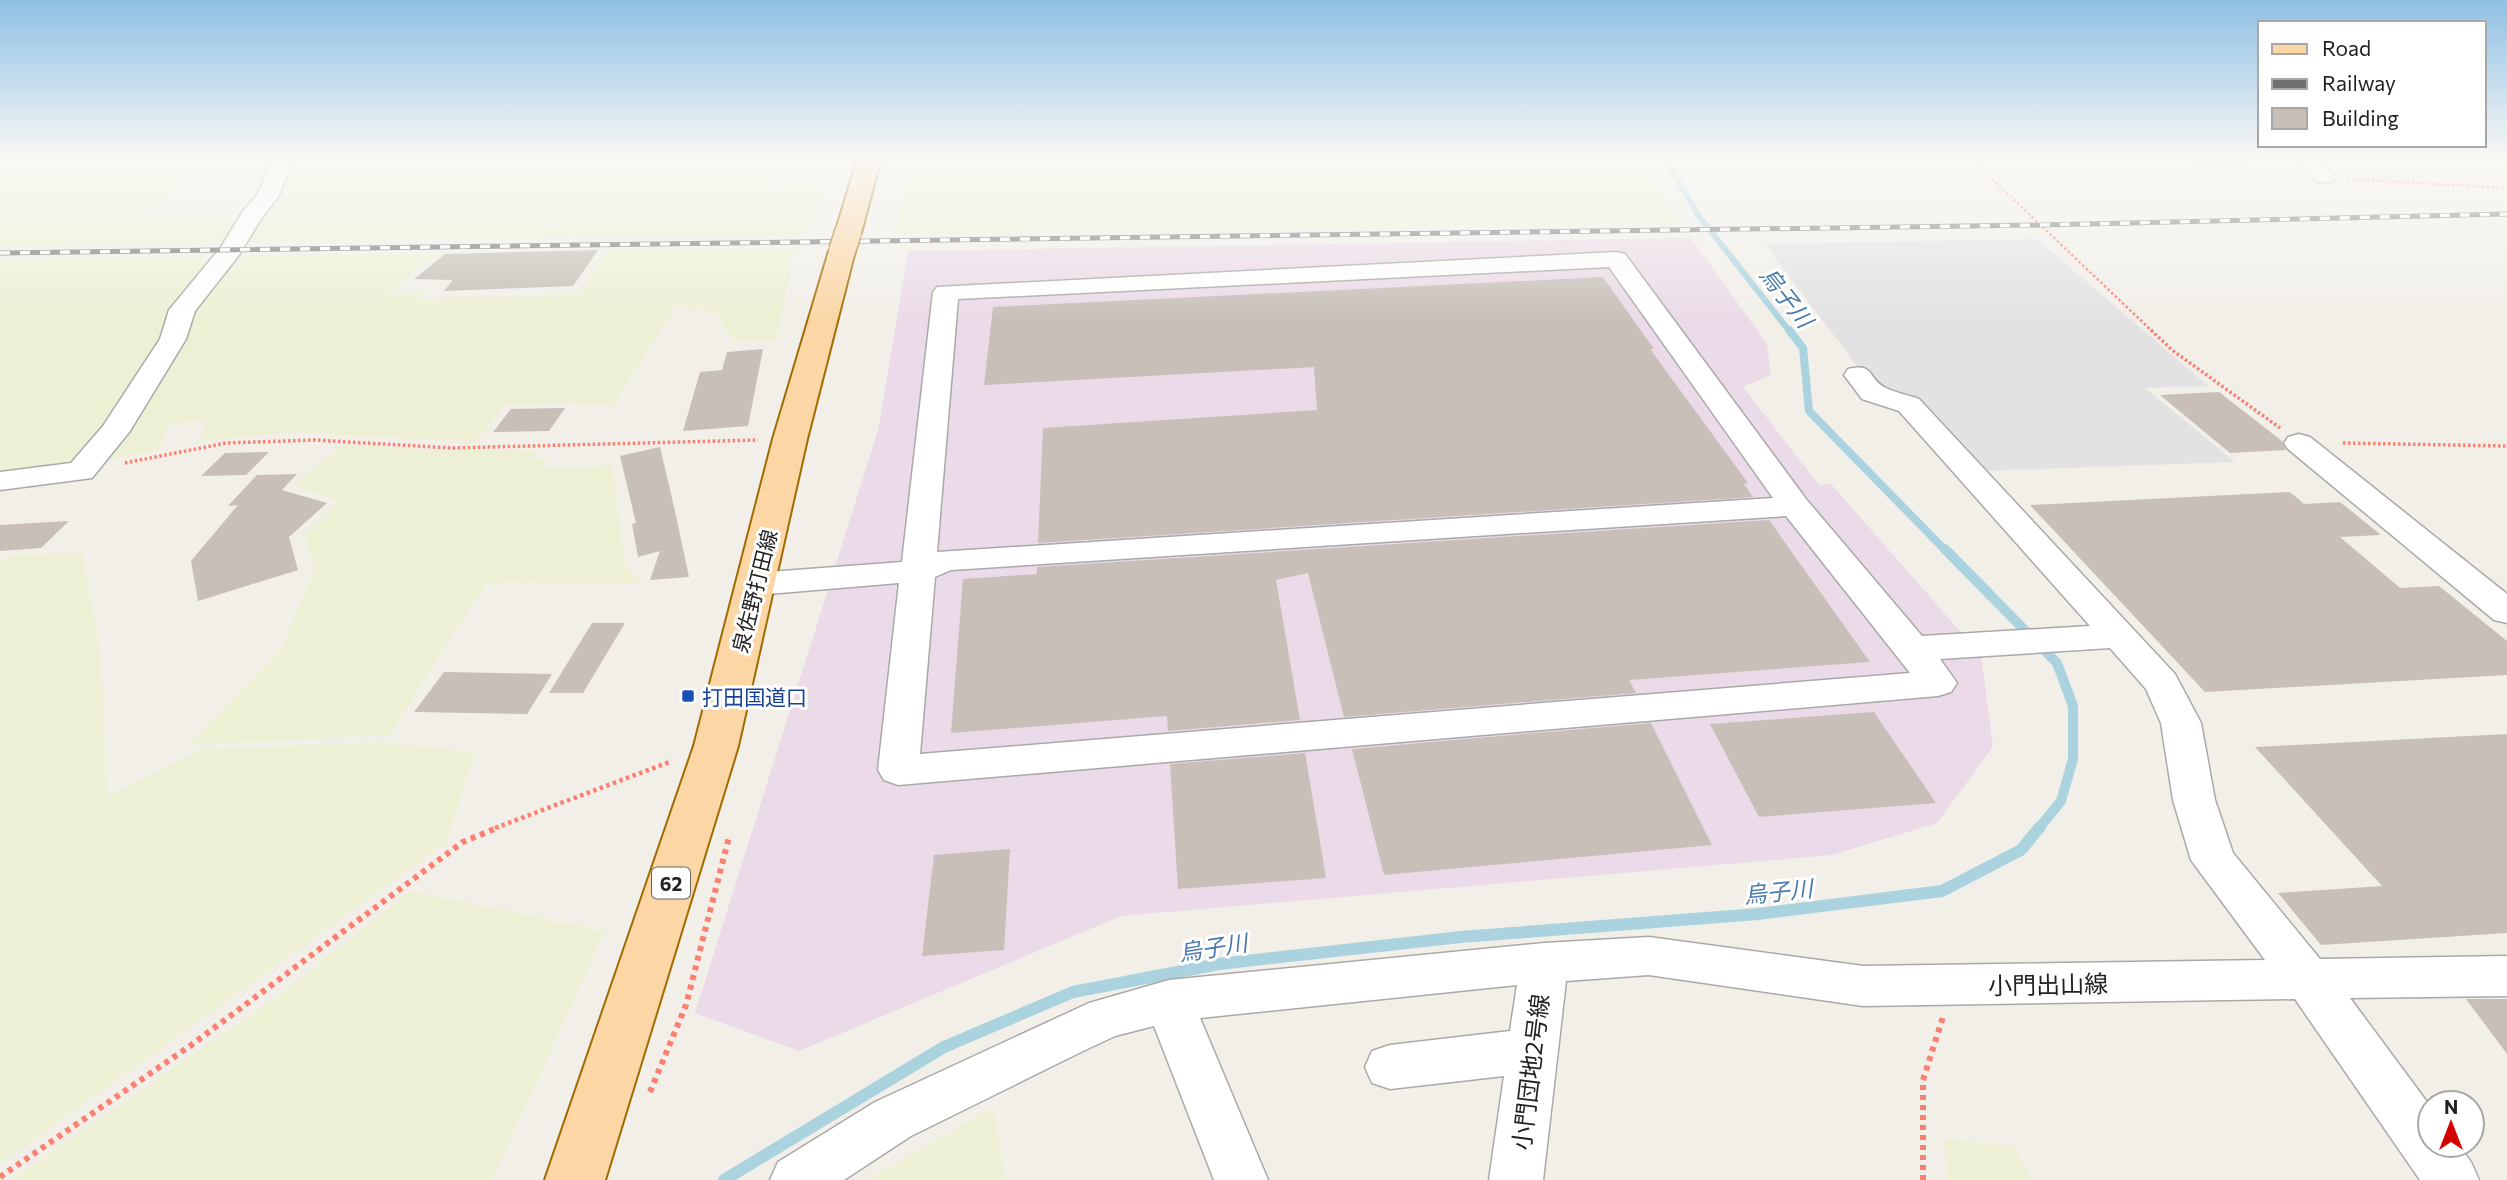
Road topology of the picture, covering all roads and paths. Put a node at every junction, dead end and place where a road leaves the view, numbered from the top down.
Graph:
1 (253, 213) edge
2 (854, 213) edge
3 (2030, 213) edge
4 (1858, 375) dead end
5 (790, 439) junction
6 (2299, 443) junction
7 (2507, 446) edge
8 (81, 471) junction
9 (0, 481) edge
10 (1795, 506) junction
11 (920, 571) junction
12 (757, 584) junction
13 (2507, 612) edge
14 (2119, 636) junction
15 (1912, 649) junction
16 (716, 746) junction
17 (1544, 963) junction
18 (2507, 976) edge
19 (2308, 979) junction
20 (1953, 987) junction
21 (1169, 1001) junction
22 (1533, 1051) junction
23 (1390, 1068) dead end
24 (0, 1177) edge
25 (575, 1180) edge
26 (797, 1180) edge
27 (1241, 1180) edge
28 (1516, 1180) edge
29 (1923, 1180) edge
30 (2452, 1180) edge

1 - 8 street
2 - 5 main road, 泉佐野打田線 / 62
3 - 6 path
4 - 14 street
5 - 8 path
5 - 12 main road, 泉佐野打田線 / 62
6 - 7 path
6 - 13 street
8 - 9 street
10 - 11 street
10 - 11 street
10 - 15 street
11 - 12 street
11 - 15 street
12 - 16 main road, 泉佐野打田線 / 62
14 - 15 street
14 - 19 street
16 - 24 path
16 - 25 main road, 泉佐野打田線 / 62
17 - 20 street, 小門出山線
17 - 21 street, 小門出山線
17 - 22 street, 小門団地2号線
18 - 19 street, 小門出山線
19 - 20 street, 小門出山線
19 - 30 street
20 - 29 path
21 - 26 street, 小門出山線
21 - 27 street
22 - 23 street
22 - 28 street, 小門団地2号線

